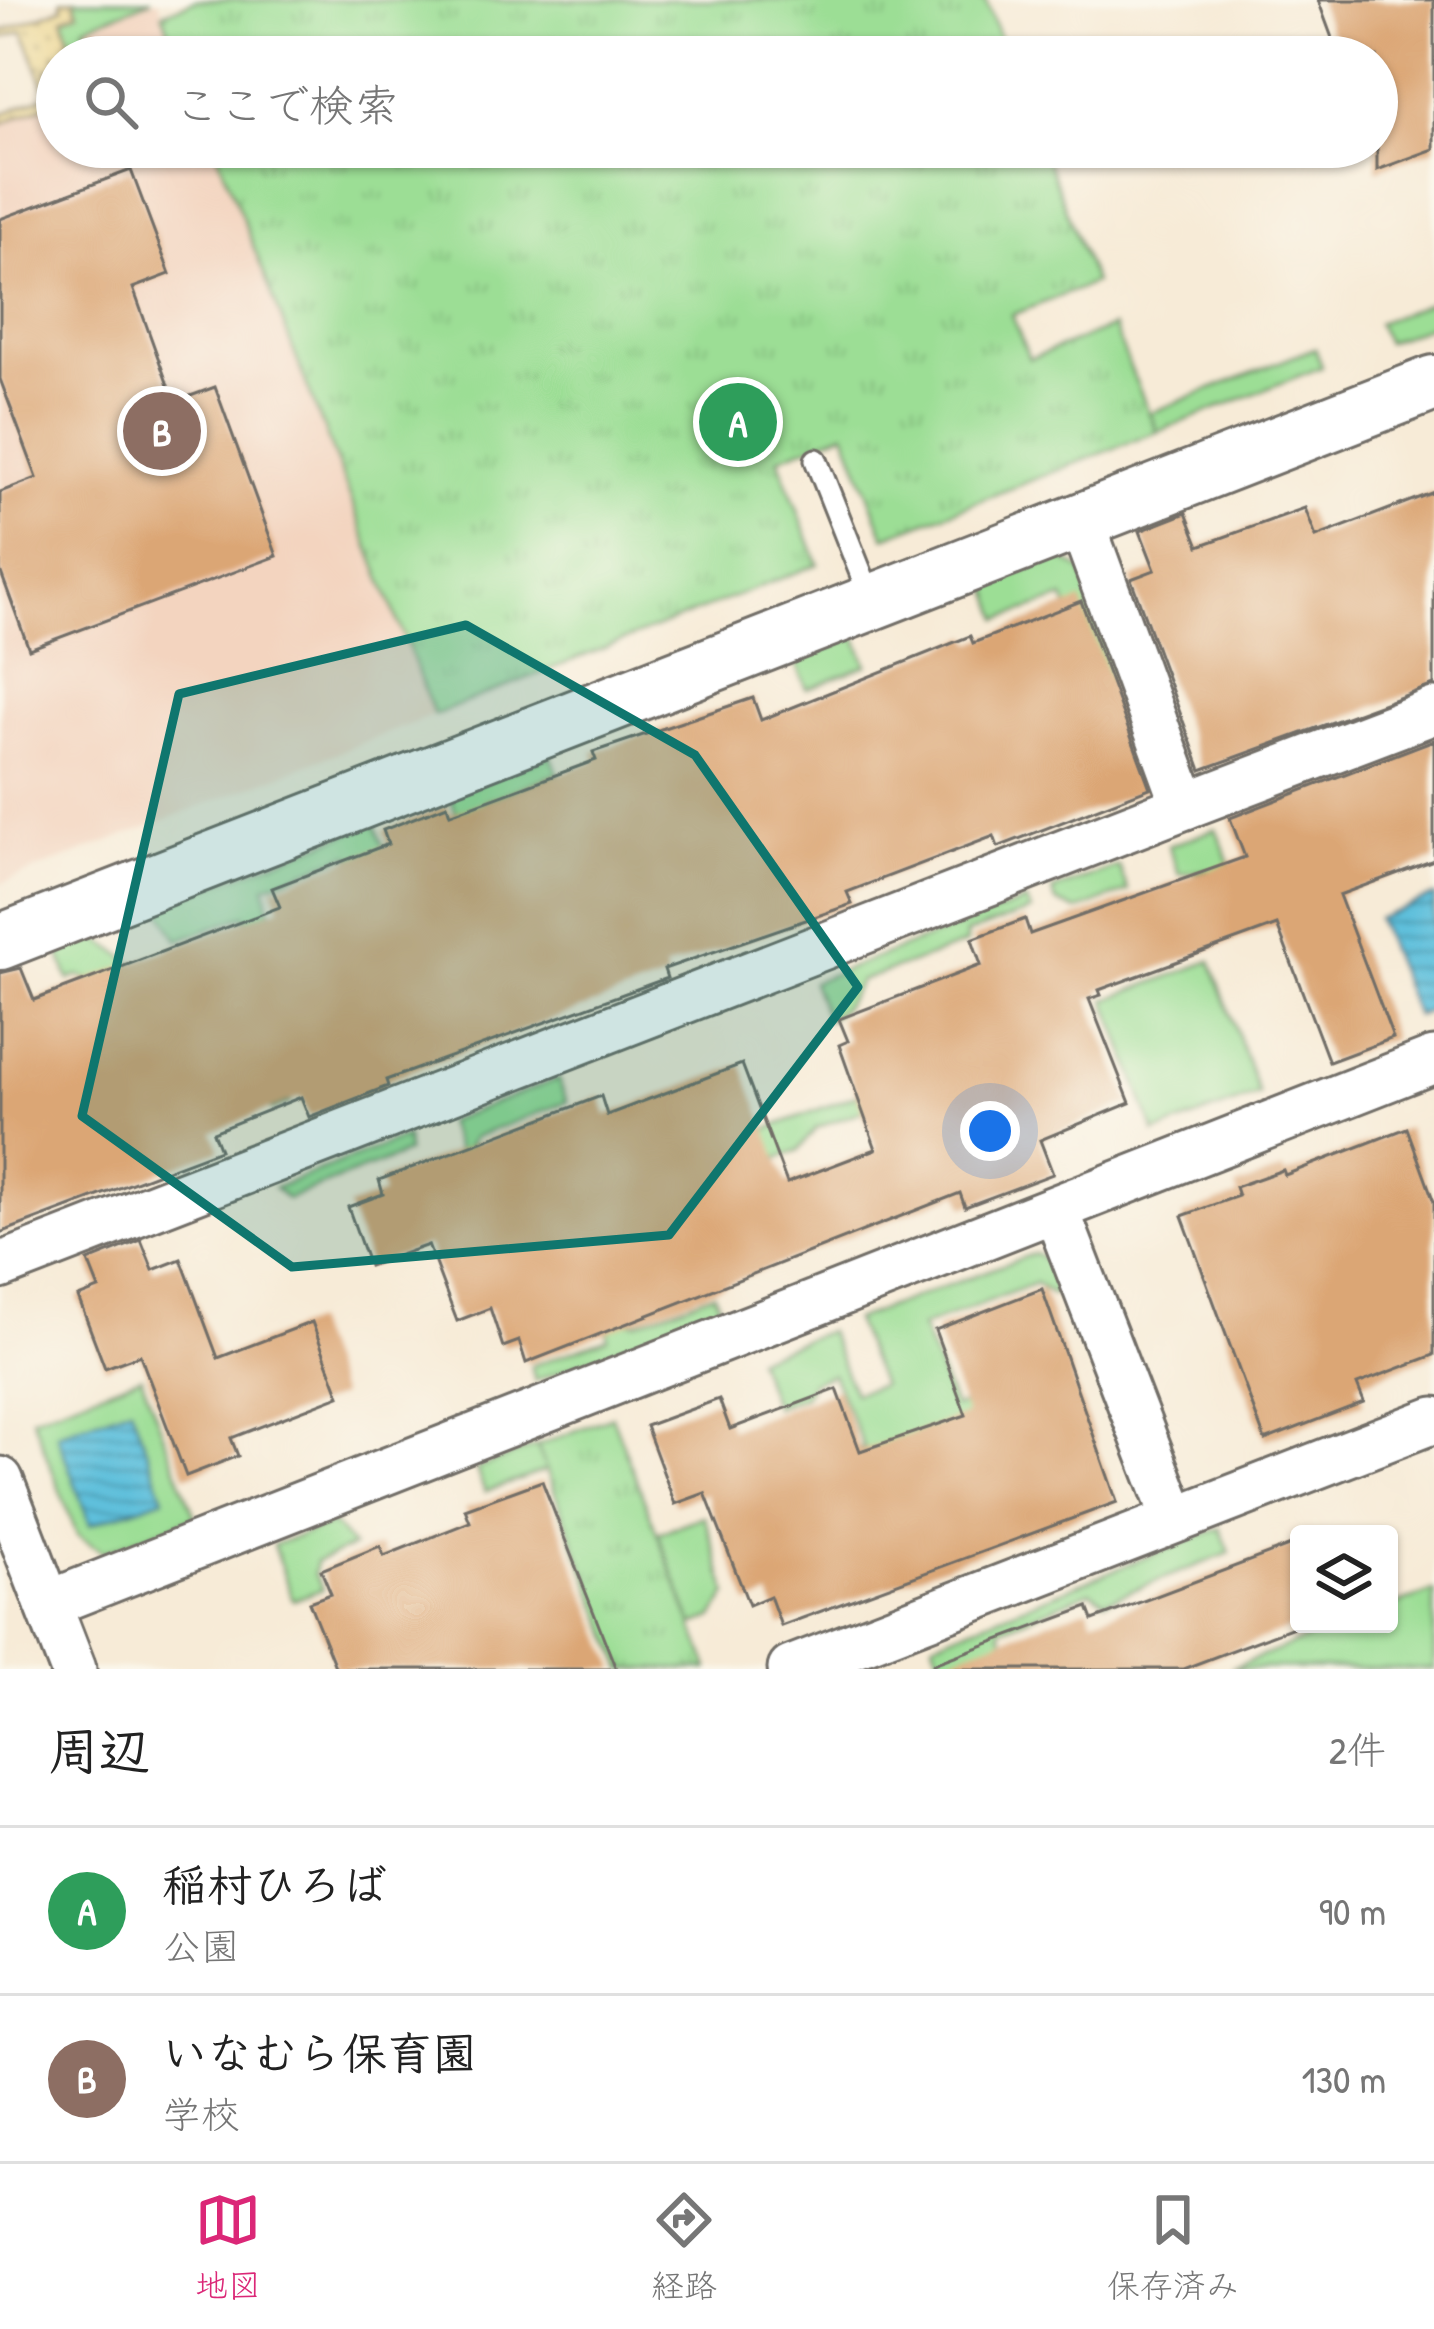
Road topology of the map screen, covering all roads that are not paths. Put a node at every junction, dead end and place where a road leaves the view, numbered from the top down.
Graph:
1 (1434, 383) edge
2 (816, 460) dead end
3 (1081, 520) junction
4 (872, 602) junction
5 (1434, 711) edge
6 (1185, 806) junction
7 (0, 942) edge
8 (1434, 1060) edge
9 (1056, 1210) junction
10 (0, 1265) edge
11 (1434, 1420) edge
12 (0, 1480) edge
13 (1175, 1519) junction
14 (48, 1604) junction
15 (73, 1669) edge
16 (791, 1669) edge

1 - 3 street
2 - 4 lane
3 - 4 street
3 - 6 street
4 - 7 street
5 - 6 street
6 - 10 street
8 - 9 street
9 - 13 street
9 - 14 street
11 - 13 street
12 - 14 street
13 - 16 street
14 - 15 street

